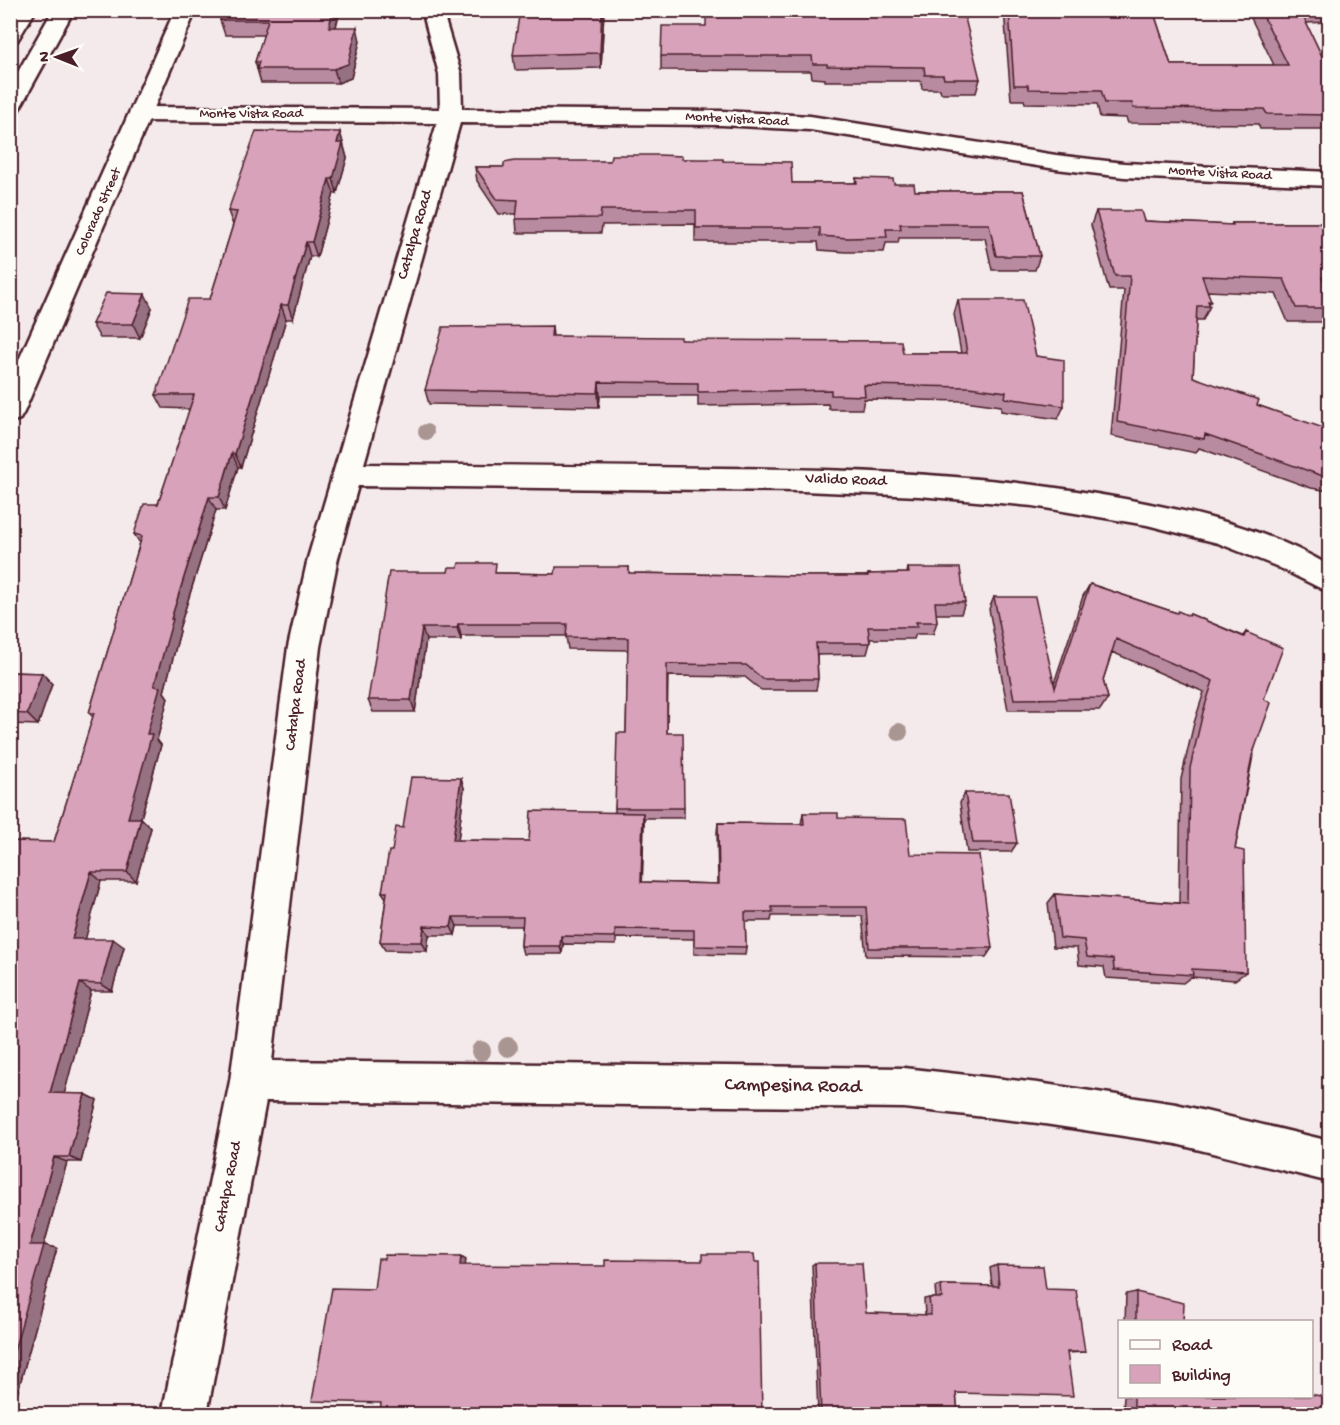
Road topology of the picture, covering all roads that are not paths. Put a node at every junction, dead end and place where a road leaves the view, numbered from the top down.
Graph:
1 (27, 10) edge
2 (64, 10) edge
3 (186, 10) edge
4 (432, 10) edge
5 (10, 37) edge
6 (43, 50) junction
7 (10, 106) edge
8 (141, 114) junction
9 (451, 115) junction
10 (10, 116) edge
11 (1329, 179) edge
12 (10, 412) edge
13 (347, 475) junction
14 (1329, 581) edge
15 (250, 1081) junction
16 (1329, 1162) edge
17 (184, 1414) edge

1 - 5 main road
2 - 6 main road
3 - 8 main road, Colorado Street
4 - 9 main road, Catalpa Road
6 - 7 main road
6 - 10 main road
8 - 9 main road, Monte Vista Road
8 - 12 main road, Colorado Street
9 - 11 main road, Monte Vista Road
9 - 13 main road, Catalpa Road
13 - 14 main road, Valido Road
13 - 15 main road, Catalpa Road
15 - 16 main road, Campesina Road
15 - 17 main road, Catalpa Road

